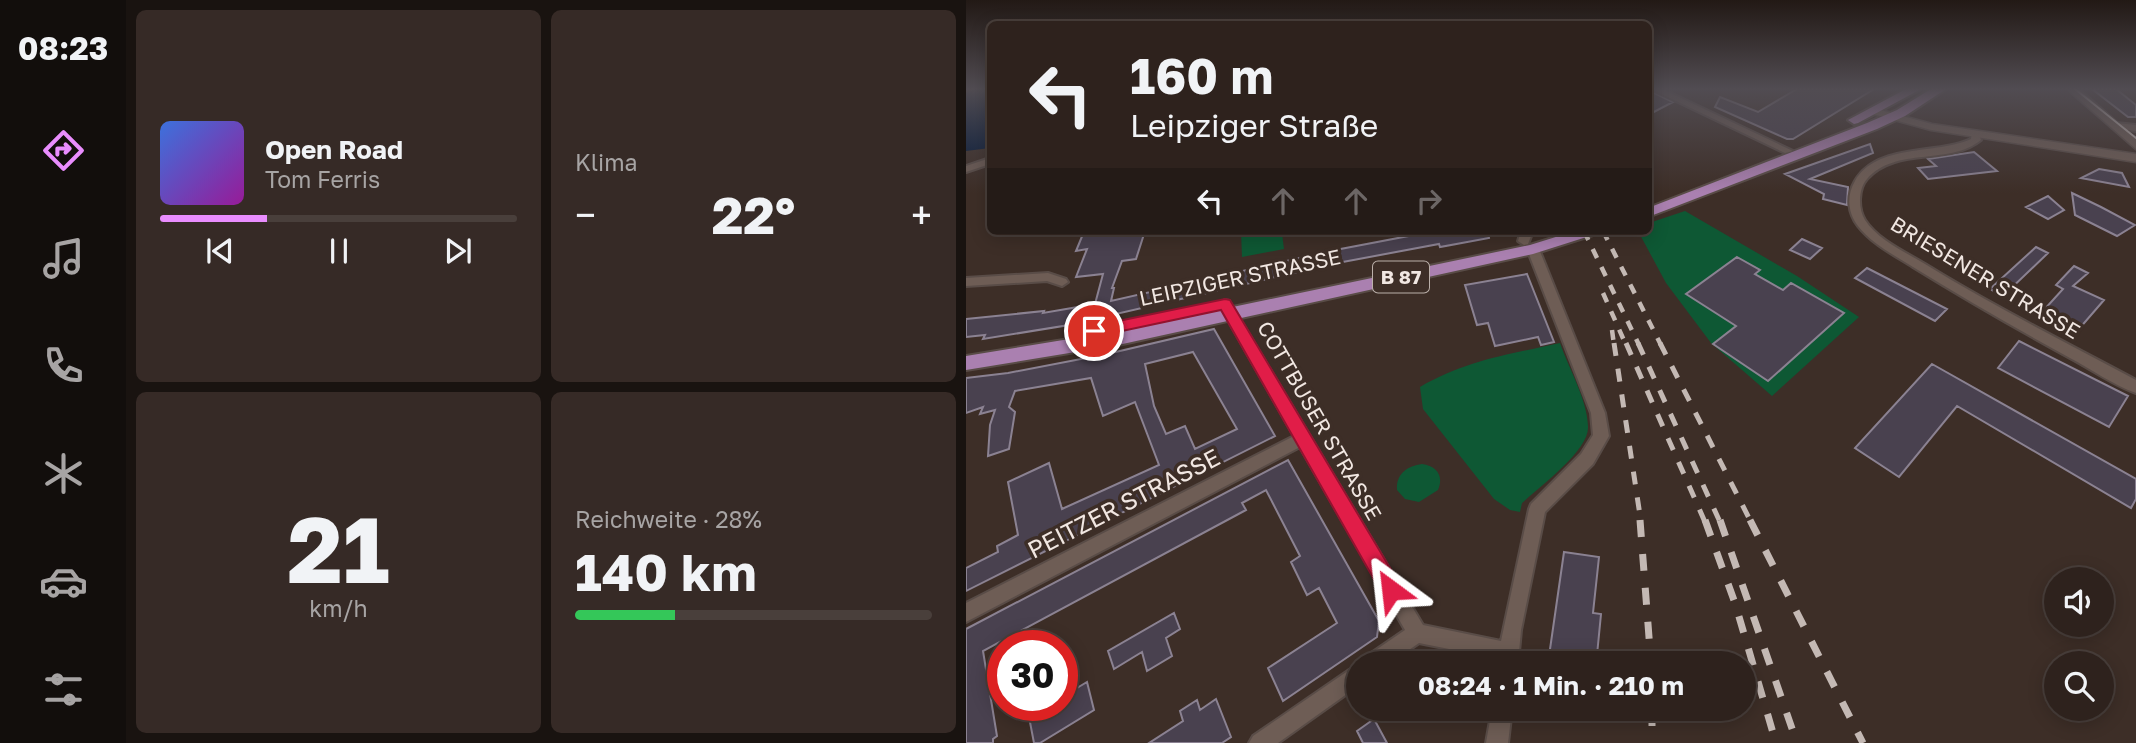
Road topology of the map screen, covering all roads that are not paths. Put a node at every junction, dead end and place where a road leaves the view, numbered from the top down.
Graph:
1 (1729, 124) edge
2 (1846, 124) edge
3 (1874, 124) edge
4 (1932, 124) edge
5 (1937, 124) edge
6 (2129, 128) edge
7 (1975, 134) junction
8 (2001, 137) junction
9 (2136, 145) edge
10 (1788, 151) junction
11 (2111, 153) junction
12 (2136, 158) edge
13 (987, 162) edge
14 (966, 169) edge
15 (1652, 203) edge
16 (1652, 211) edge
17 (1549, 235) edge
18 (1566, 235) edge
19 (1528, 241) edge
20 (966, 282) edge
21 (1062, 282) dead end
22 (1228, 309) junction
23 (966, 352) edge
24 (966, 363) edge
25 (2136, 387) edge
26 (1304, 438) junction
27 (966, 613) edge
28 (1416, 633) junction
29 (1391, 651) edge
30 (1486, 651) edge
31 (1510, 651) edge
32 (1346, 682) edge
33 (1500, 721) edge
34 (1259, 743) edge
35 (1497, 743) edge

1 - 10 street
2 - 10 main road
3 - 16 main road
4 - 7 street
5 - 8 street
6 - 9 street
7 - 8 street
7 - 25 street, BRIESENER STRASSE
8 - 11 street
9 - 11 street
10 - 15 main road
11 - 12 street
13 - 14 street
17 - 19 main road, LEIPZIGER STRASSE / B 87
18 - 19 main road, LEIPZIGER STRASSE / B 87
19 - 22 main road, LEIPZIGER STRASSE / B 87
19 - 31 street
20 - 21 street
22 - 23 main road, LEIPZIGER STRASSE / B 87
22 - 24 main road, LEIPZIGER STRASSE / B 87
22 - 26 street, COTTBUSER STRASSE
26 - 27 street, PEITZER STRASSE
26 - 28 street, COTTBUSER STRASSE
28 - 29 street
28 - 30 street
32 - 34 street
33 - 35 street

